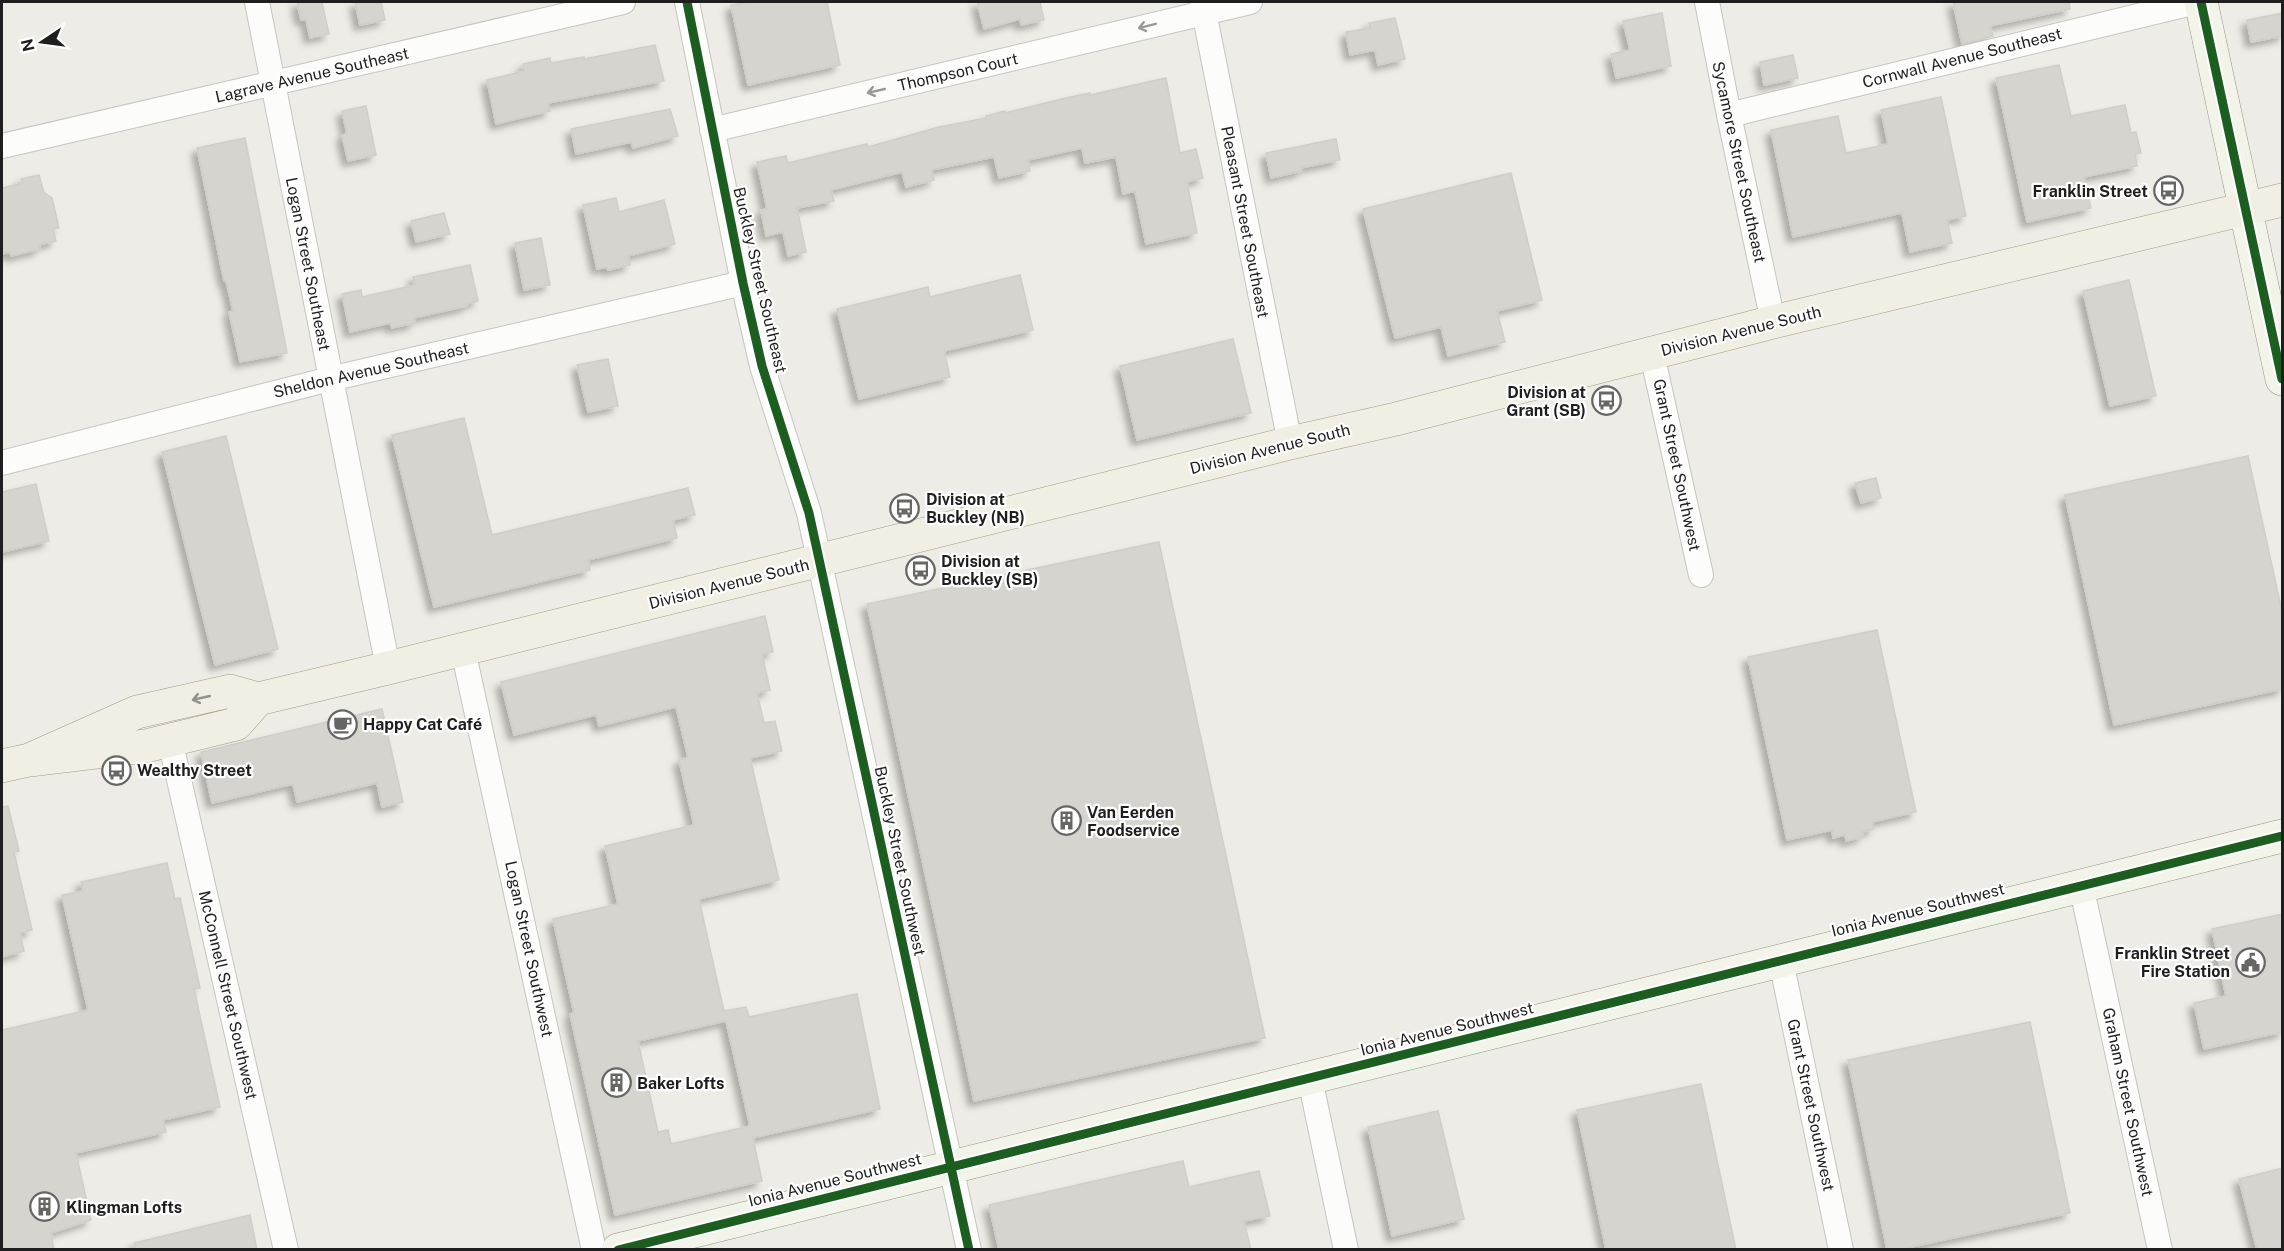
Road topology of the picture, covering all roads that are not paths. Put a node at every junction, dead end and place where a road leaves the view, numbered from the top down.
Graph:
1 (257, 2) edge
2 (622, 2) edge
3 (687, 2) edge
4 (1250, 2) edge
5 (1707, 2) edge
6 (2196, 2) edge
7 (2201, 2) edge
8 (1203, 7) edge
9 (273, 84) junction
10 (1729, 116) junction
11 (712, 129) junction
12 (2, 146) edge
13 (2283, 200) edge
14 (2245, 208) junction
15 (743, 283) junction
16 (1773, 322) junction
17 (1652, 354) junction
18 (330, 379) junction
19 (2283, 379) edge
20 (1290, 443) junction
21 (2, 463) edge
22 (819, 561) junction
23 (1701, 575) dead end
24 (463, 650) junction
25 (388, 668) junction
26 (258, 699) junction
27 (170, 740) junction
28 (15, 763) edge
29 (2283, 836) edge
30 (2081, 885) junction
31 (1781, 961) junction
32 (1310, 1079) junction
33 (951, 1167) junction
34 (286, 1250) edge
35 (594, 1250) edge
36 (618, 1250) edge
37 (969, 1250) edge
38 (1346, 1250) edge
39 (1841, 1250) edge
40 (2160, 1250) edge

1 - 9 street, Logan Street Southeast
2 - 9 street, Lagrave Avenue Southeast
3 - 11 street, Buckley Street Southeast
4 - 8 street
5 - 10 street, Sycamore Street Southeast
6 - 10 street, Cornwall Avenue Southeast
7 - 14 street
8 -> 11 street, Thompson Court
8 - 20 street, Pleasant Street Southeast
9 - 12 street, Lagrave Avenue Southeast
9 - 18 street, Logan Street Southeast
10 - 16 street, Sycamore Street Southeast
11 - 15 street, Buckley Street Southeast
13 - 14 main road, Division Avenue South
14 - 16 main road, Division Avenue South
14 - 19 street
15 - 18 street, Sheldon Avenue Southeast
15 - 22 street, Buckley Street Southeast
16 - 17 main road, Division Avenue South
17 - 20 main road, Division Avenue South
17 - 23 street, Grant Street Southwest
18 - 21 street, Sheldon Avenue Southeast
18 - 25 street, Logan Street Southeast
20 - 22 main road, Division Avenue South
22 - 24 main road, Division Avenue South
22 - 33 street, Buckley Street Southwest
24 - 25 main road, Division Avenue South
24 - 35 street, Logan Street Southwest
25 - 26 main road, Division Avenue South
26 - 27 main road, Division Avenue South
26 -> 28 main road, Division Avenue South
27 - 28 main road, Division Avenue South
27 - 34 street, McConnell Street Southwest
29 - 30 street, Ionia Avenue Southwest
30 - 31 street, Ionia Avenue Southwest
30 - 40 street, Graham Street Southwest
31 - 32 street, Ionia Avenue Southwest
31 - 39 street, Grant Street Southwest
32 - 33 street, Ionia Avenue Southwest
32 - 38 street
33 - 36 street, Ionia Avenue Southwest
33 - 37 street, Buckley Street Southwest

